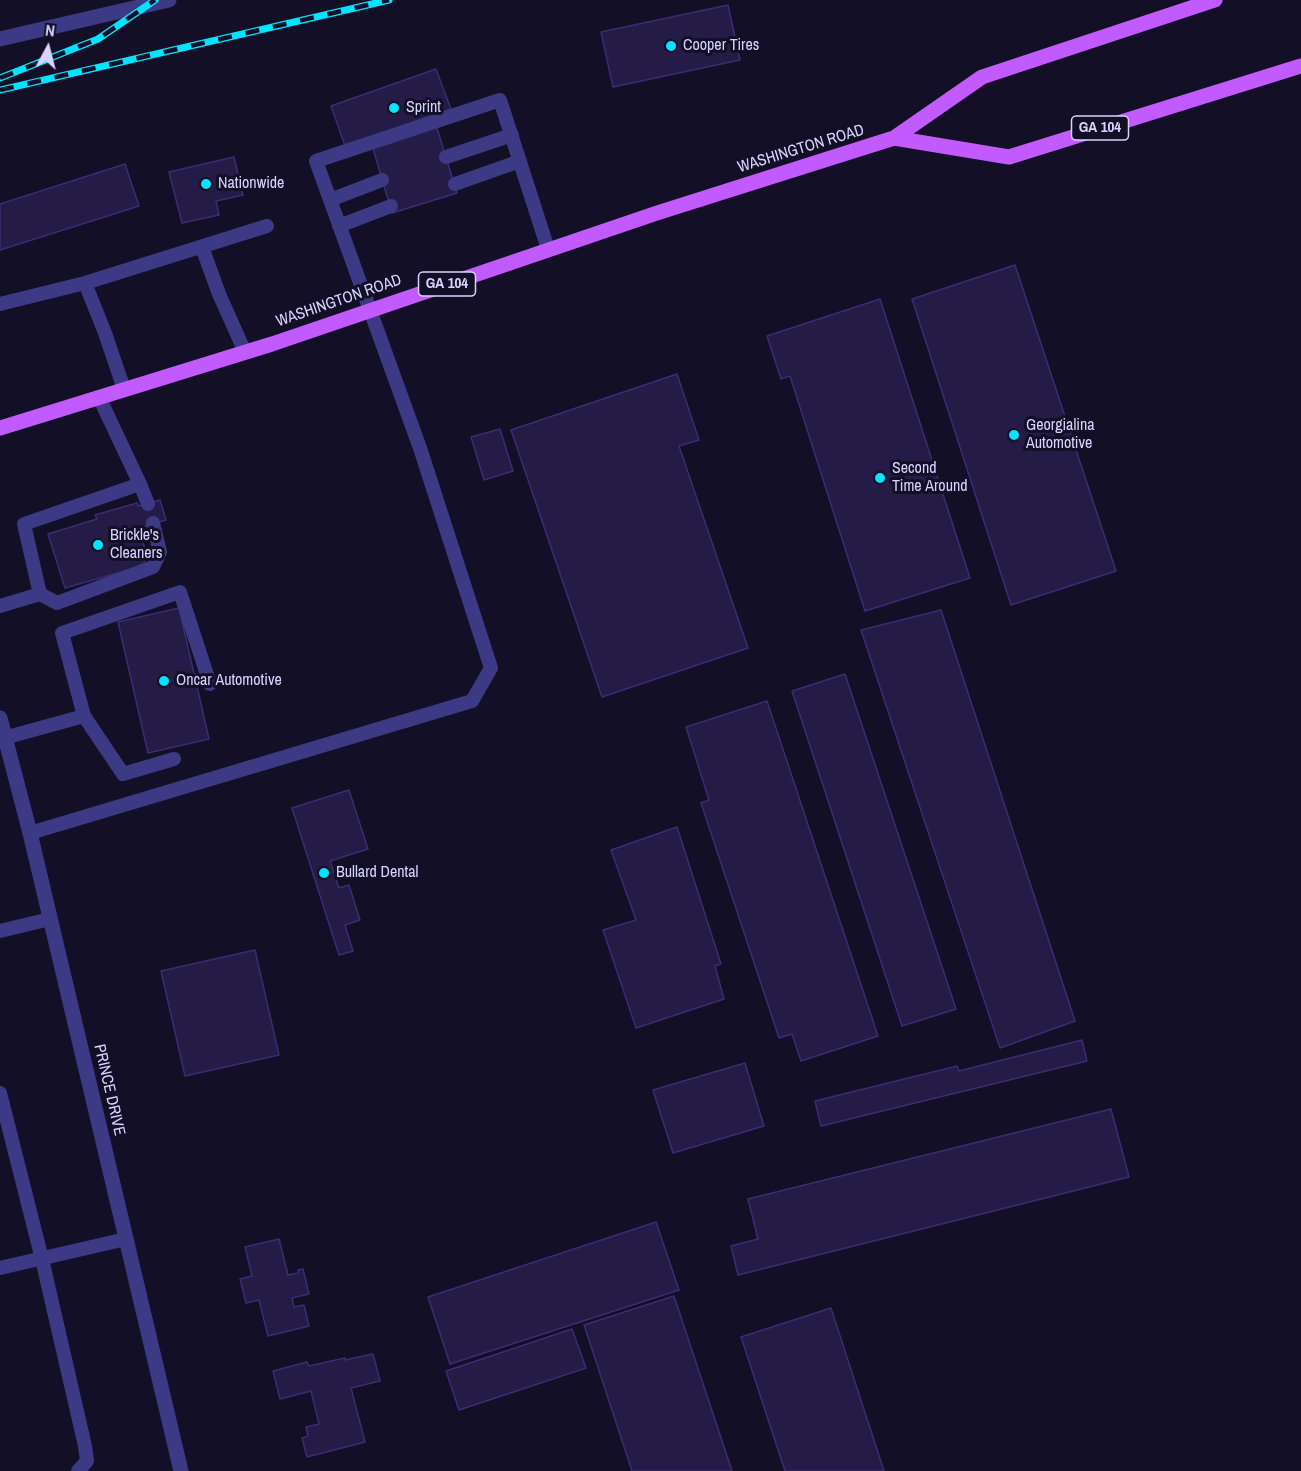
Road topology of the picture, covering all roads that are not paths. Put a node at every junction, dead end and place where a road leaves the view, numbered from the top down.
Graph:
1 (169, 0) edge
2 (1215, 0) edge
3 (0, 39) edge
4 (1301, 66) edge
5 (512, 135) junction
6 (894, 138) junction
7 (446, 157) dead end
8 (520, 161) junction
9 (382, 180) dead end
10 (455, 184) dead end
11 (330, 200) junction
12 (391, 206) dead end
13 (267, 226) dead end
14 (339, 226) junction
15 (202, 247) junction
16 (548, 249) junction
17 (85, 283) junction
18 (0, 304) edge
19 (371, 309) junction
20 (245, 352) junction
21 (124, 389) junction
22 (99, 397) junction
23 (0, 428) edge
24 (140, 484) junction
25 (148, 504) dead end
26 (153, 523) dead end
27 (40, 594) junction
28 (0, 606) edge
29 (210, 684) dead end
30 (84, 716) junction
31 (0, 718) edge
32 (4, 738) junction
33 (174, 759) dead end
34 (30, 833) junction
35 (50, 919) junction
36 (0, 931) edge
37 (0, 1093) edge
38 (126, 1239) junction
39 (42, 1259) junction
40 (0, 1268) edge
41 (78, 1471) edge
42 (181, 1471) edge

1 - 3 street
2 - 6 main road, WASHINGTON ROAD / GA 104
4 - 6 main road, WASHINGTON ROAD / GA 104
5 - 7 lane
5 - 8 lane
5 - 11 lane
6 - 16 main road, WASHINGTON ROAD / GA 104
8 - 10 lane
8 - 16 lane
9 - 11 lane
11 - 14 lane
12 - 14 lane
13 - 15 lane
14 - 19 lane
15 - 17 lane
15 - 20 lane
16 - 19 main road, WASHINGTON ROAD / GA 104
17 - 18 lane
17 - 21 lane
19 - 20 main road, WASHINGTON ROAD / GA 104
19 - 34 lane
20 - 21 main road, WASHINGTON ROAD / GA 104
21 - 22 main road, WASHINGTON ROAD / GA 104
22 - 23 main road, WASHINGTON ROAD / GA 104
22 - 24 lane
24 - 25 lane
24 - 27 lane
26 - 27 lane
27 - 28 lane
29 - 30 lane
30 - 32 lane
30 - 33 lane
31 - 32 street, PRINCE DRIVE
32 - 34 street, PRINCE DRIVE
34 - 35 street, PRINCE DRIVE
35 - 36 lane
35 - 38 street, PRINCE DRIVE
37 - 39 lane
38 - 39 lane
38 - 42 street, PRINCE DRIVE
39 - 40 lane
39 - 41 lane

